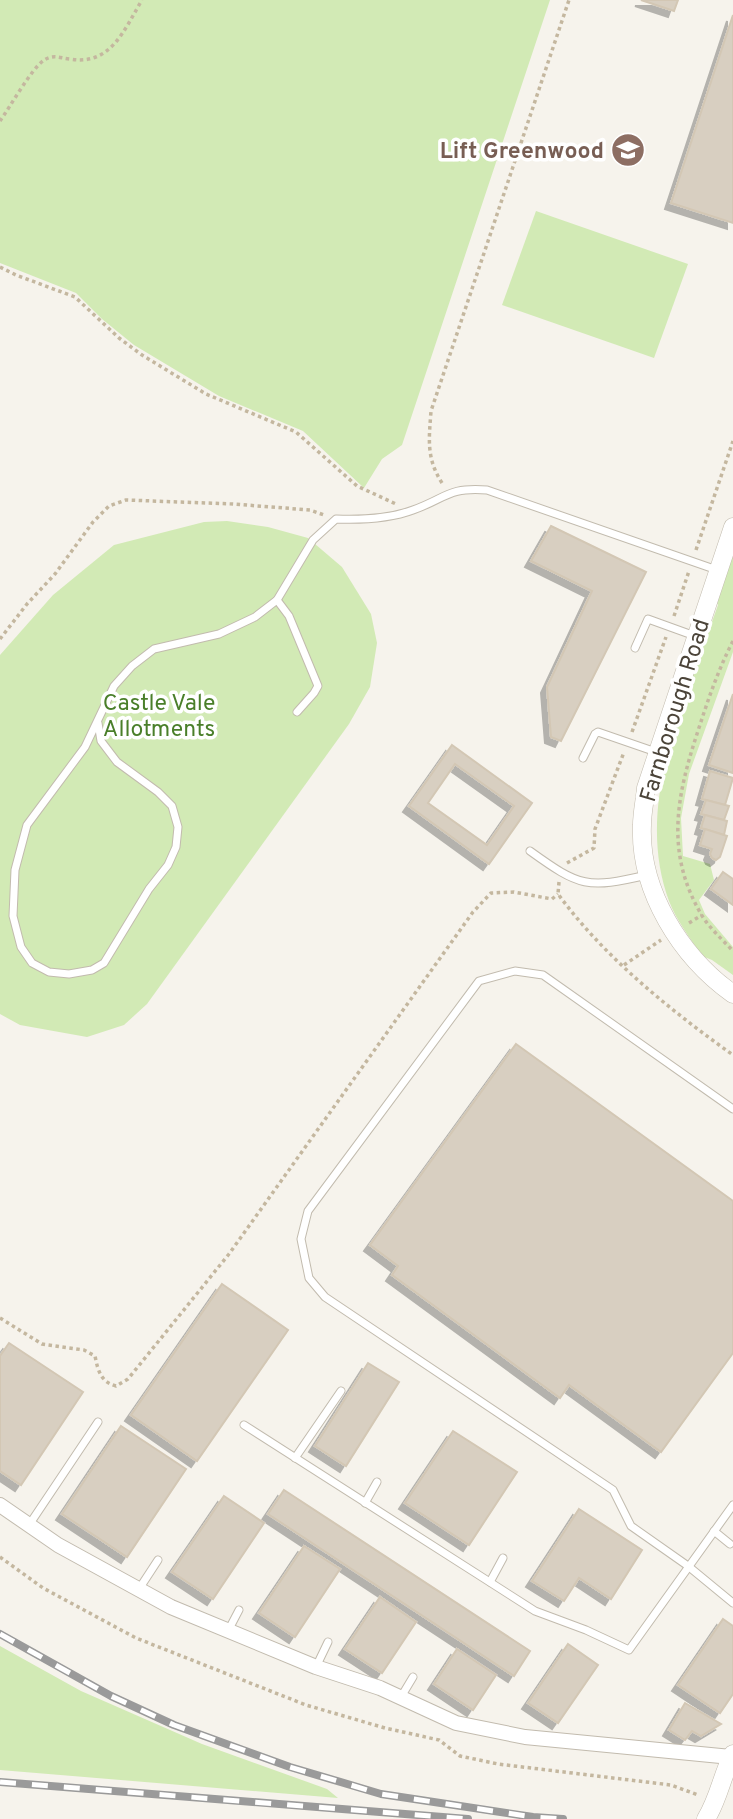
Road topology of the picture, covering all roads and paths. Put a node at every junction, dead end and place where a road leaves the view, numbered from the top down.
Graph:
1 (142, 0) edge
2 (569, 0) edge
3 (0, 121) edge
4 (0, 267) edge
5 (733, 441) edge
6 (449, 492) junction
7 (406, 512) junction
8 (336, 519) junction
9 (733, 527) edge
10 (692, 561) junction
11 (718, 570) junction
12 (277, 600) junction
13 (670, 626) junction
14 (696, 636) junction
15 (0, 639) edge
16 (733, 641) edge
17 (635, 648) dead end
18 (297, 712) dead end
19 (97, 723) junction
20 (628, 743) junction
21 (657, 752) junction
22 (583, 758) dead end
23 (530, 851) dead end
24 (561, 873) junction
25 (648, 874) junction
26 (558, 894) junction
27 (733, 951) edge
28 (733, 994) edge
29 (733, 1055) edge
30 (733, 1109) edge
31 (0, 1318) edge
32 (341, 1391) dead end
33 (98, 1422) dead end
34 (244, 1425) dead end
35 (295, 1458) junction
36 (377, 1482) dead end
37 (365, 1503) junction
38 (0, 1505) edge
39 (733, 1505) edge
40 (29, 1525) junction
41 (714, 1531) junction
42 (730, 1544) dead end
43 (0, 1557) edge
44 (503, 1558) dead end
45 (158, 1560) dead end
46 (688, 1566) junction
47 (491, 1582) junction
48 (139, 1589) junction
49 (733, 1603) edge
50 (239, 1610) dead end
51 (228, 1632) junction
52 (328, 1642) dead end
53 (316, 1667) junction
54 (413, 1676) dead end
55 (401, 1697) junction
56 (732, 1755) edge
57 (716, 1803) junction
58 (706, 1819) edge

1 - 3 path
2 - 6 path
4 - 7 path
5 - 10 path
6 - 7 lane
6 - 10 lane
7 - 8 lane
8 - 12 lane
8 - 15 path
9 - 11 street, Farnborough Road
10 - 11 lane
10 - 13 path
11 - 14 street, Farnborough Road
12 - 18 lane
12 - 19 lane
13 - 14 lane
13 - 17 lane
13 - 20 path
14 - 21 street, Farnborough Road
16 - 27 path
19 - 19 lane
20 - 21 lane
20 - 22 lane
20 - 24 path
21 - 25 street, Farnborough Road
23 - 24 lane
24 - 25 lane
24 - 26 path
25 - 28 street, Farnborough Road
26 - 29 path
26 - 31 path
30 - 46 lane
32 - 35 lane
33 - 40 lane
34 - 35 lane
35 - 37 lane
36 - 37 lane
37 - 47 lane
38 - 40 street
39 - 41 lane
40 - 48 street
41 - 42 lane
41 - 46 lane
43 - 57 path
44 - 47 lane
45 - 48 lane
46 - 47 lane
46 - 49 lane
48 - 51 street
50 - 51 lane
51 - 53 street
52 - 53 lane
53 - 55 street
54 - 55 lane
55 - 56 street
56 - 57 street
57 - 58 street

